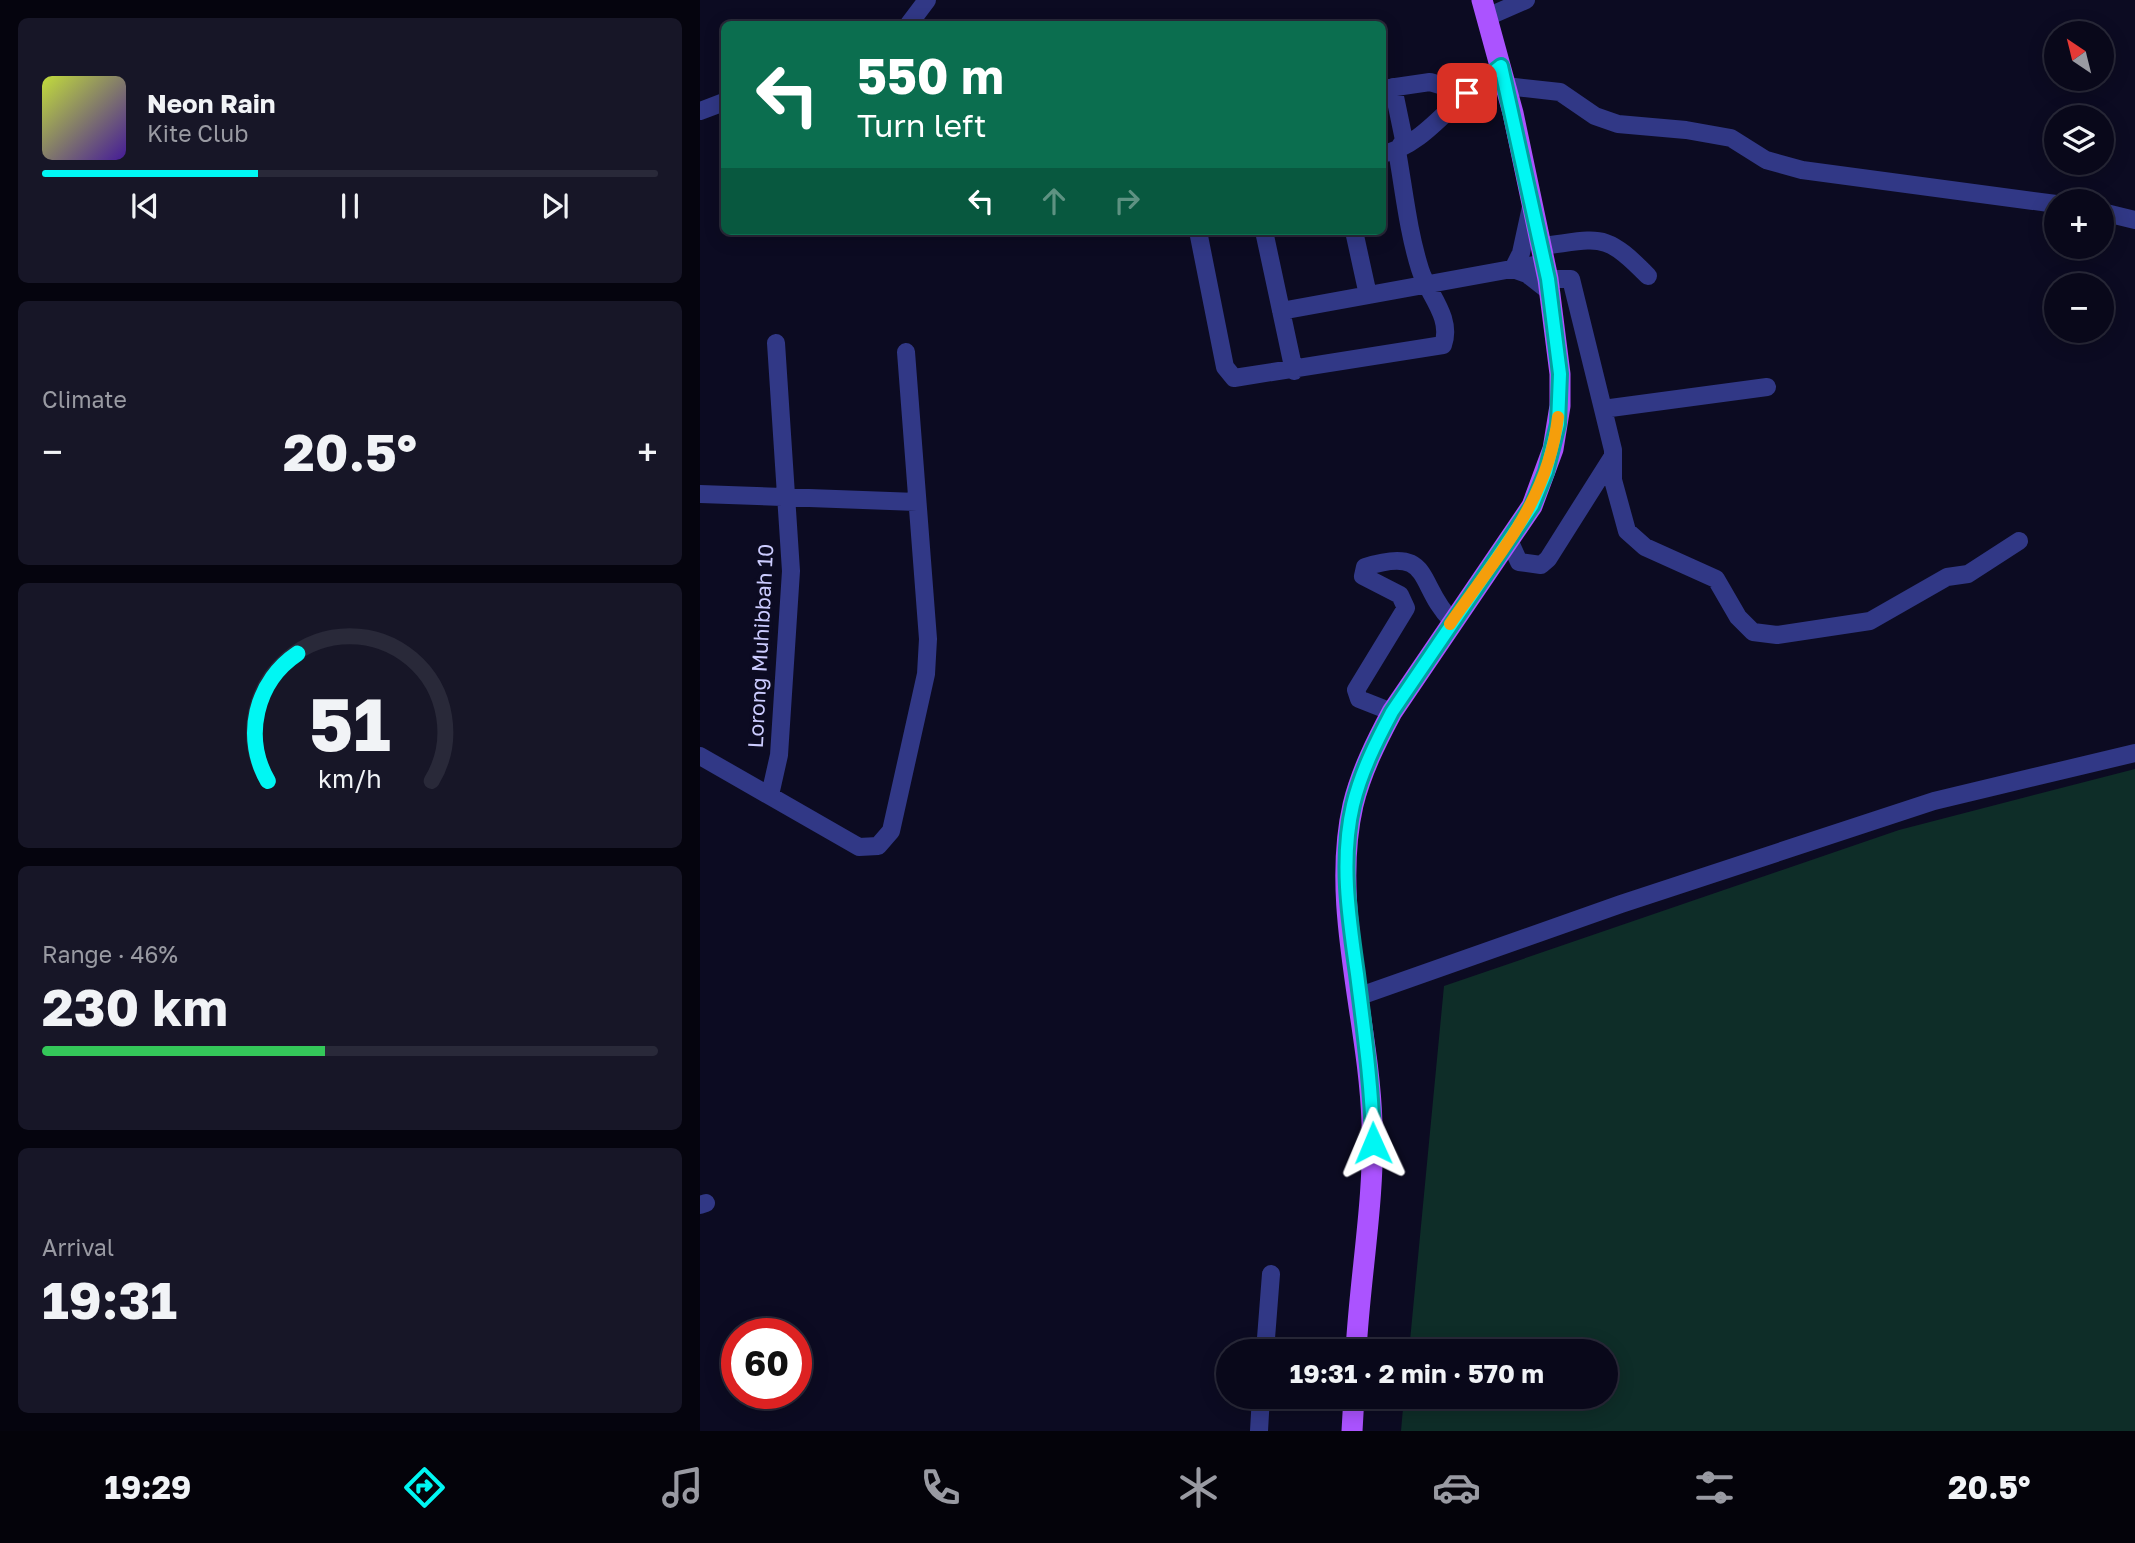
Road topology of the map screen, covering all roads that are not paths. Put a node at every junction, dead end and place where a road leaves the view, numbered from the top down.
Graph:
1 (927, 0) edge
2 (1526, 0) edge
3 (1485, 8) edge
4 (911, 21) edge
5 (1503, 76) junction
6 (1388, 88) edge
7 (1467, 93) junction
8 (721, 103) edge
9 (700, 111) edge
10 (1390, 152) edge
11 (1532, 196) junction
12 (2044, 202) edge
13 (2114, 215) edge
14 (2135, 220) edge
15 (1199, 235) edge
16 (1265, 235) edge
17 (1355, 235) edge
18 (1513, 268) junction
19 (1546, 270) junction
20 (1648, 276) dead end
21 (1428, 284) junction
22 (1368, 295) junction
23 (1281, 311) junction
24 (776, 343) dead end
25 (906, 352) dead end
26 (1294, 371) junction
27 (1767, 387) dead end
28 (1603, 410) junction
29 (1613, 456) junction
30 (700, 494) edge
31 (789, 499) junction
32 (917, 502) junction
33 (1509, 540) junction
34 (2019, 541) dead end
35 (1406, 608) junction
36 (1445, 613) junction
37 (1392, 712) junction
38 (2135, 753) edge
39 (700, 756) edge
40 (770, 795) junction
41 (1360, 996) junction
42 (1271, 1273) dead end
43 (1266, 1339) edge
44 (1357, 1339) edge
45 (1260, 1409) edge
46 (1353, 1409) edge
47 (1259, 1431) edge
48 (1352, 1431) edge

1 - 4 street
2 - 3 street
3 - 5 main road
5 - 7 street
5 - 11 main road
5 - 12 street
6 - 7 street
6 - 10 street
7 - 10 street
8 - 9 street
10 - 21 street
11 - 18 street
11 - 19 main road
13 - 14 street
15 - 26 street
16 - 23 street
17 - 22 street
18 - 19 street
18 - 19 street
18 - 21 street
19 - 20 street
19 - 28 street
19 - 33 main road
21 - 22 street
21 - 26 street
22 - 23 street
23 - 26 street
24 - 31 street, Lorong Muhibbah 10
25 - 32 street
27 - 28 street
28 - 29 street
29 - 33 street
29 - 34 street
30 - 31 street
31 - 32 street
31 - 40 street, Lorong Muhibbah 10
32 - 40 street
33 - 36 main road
35 - 36 street
35 - 36 street
35 - 37 street
36 - 37 main road
37 - 41 main road
38 - 41 street
39 - 40 street
41 - 44 main road
42 - 43 street
45 - 47 street
46 - 48 main road

